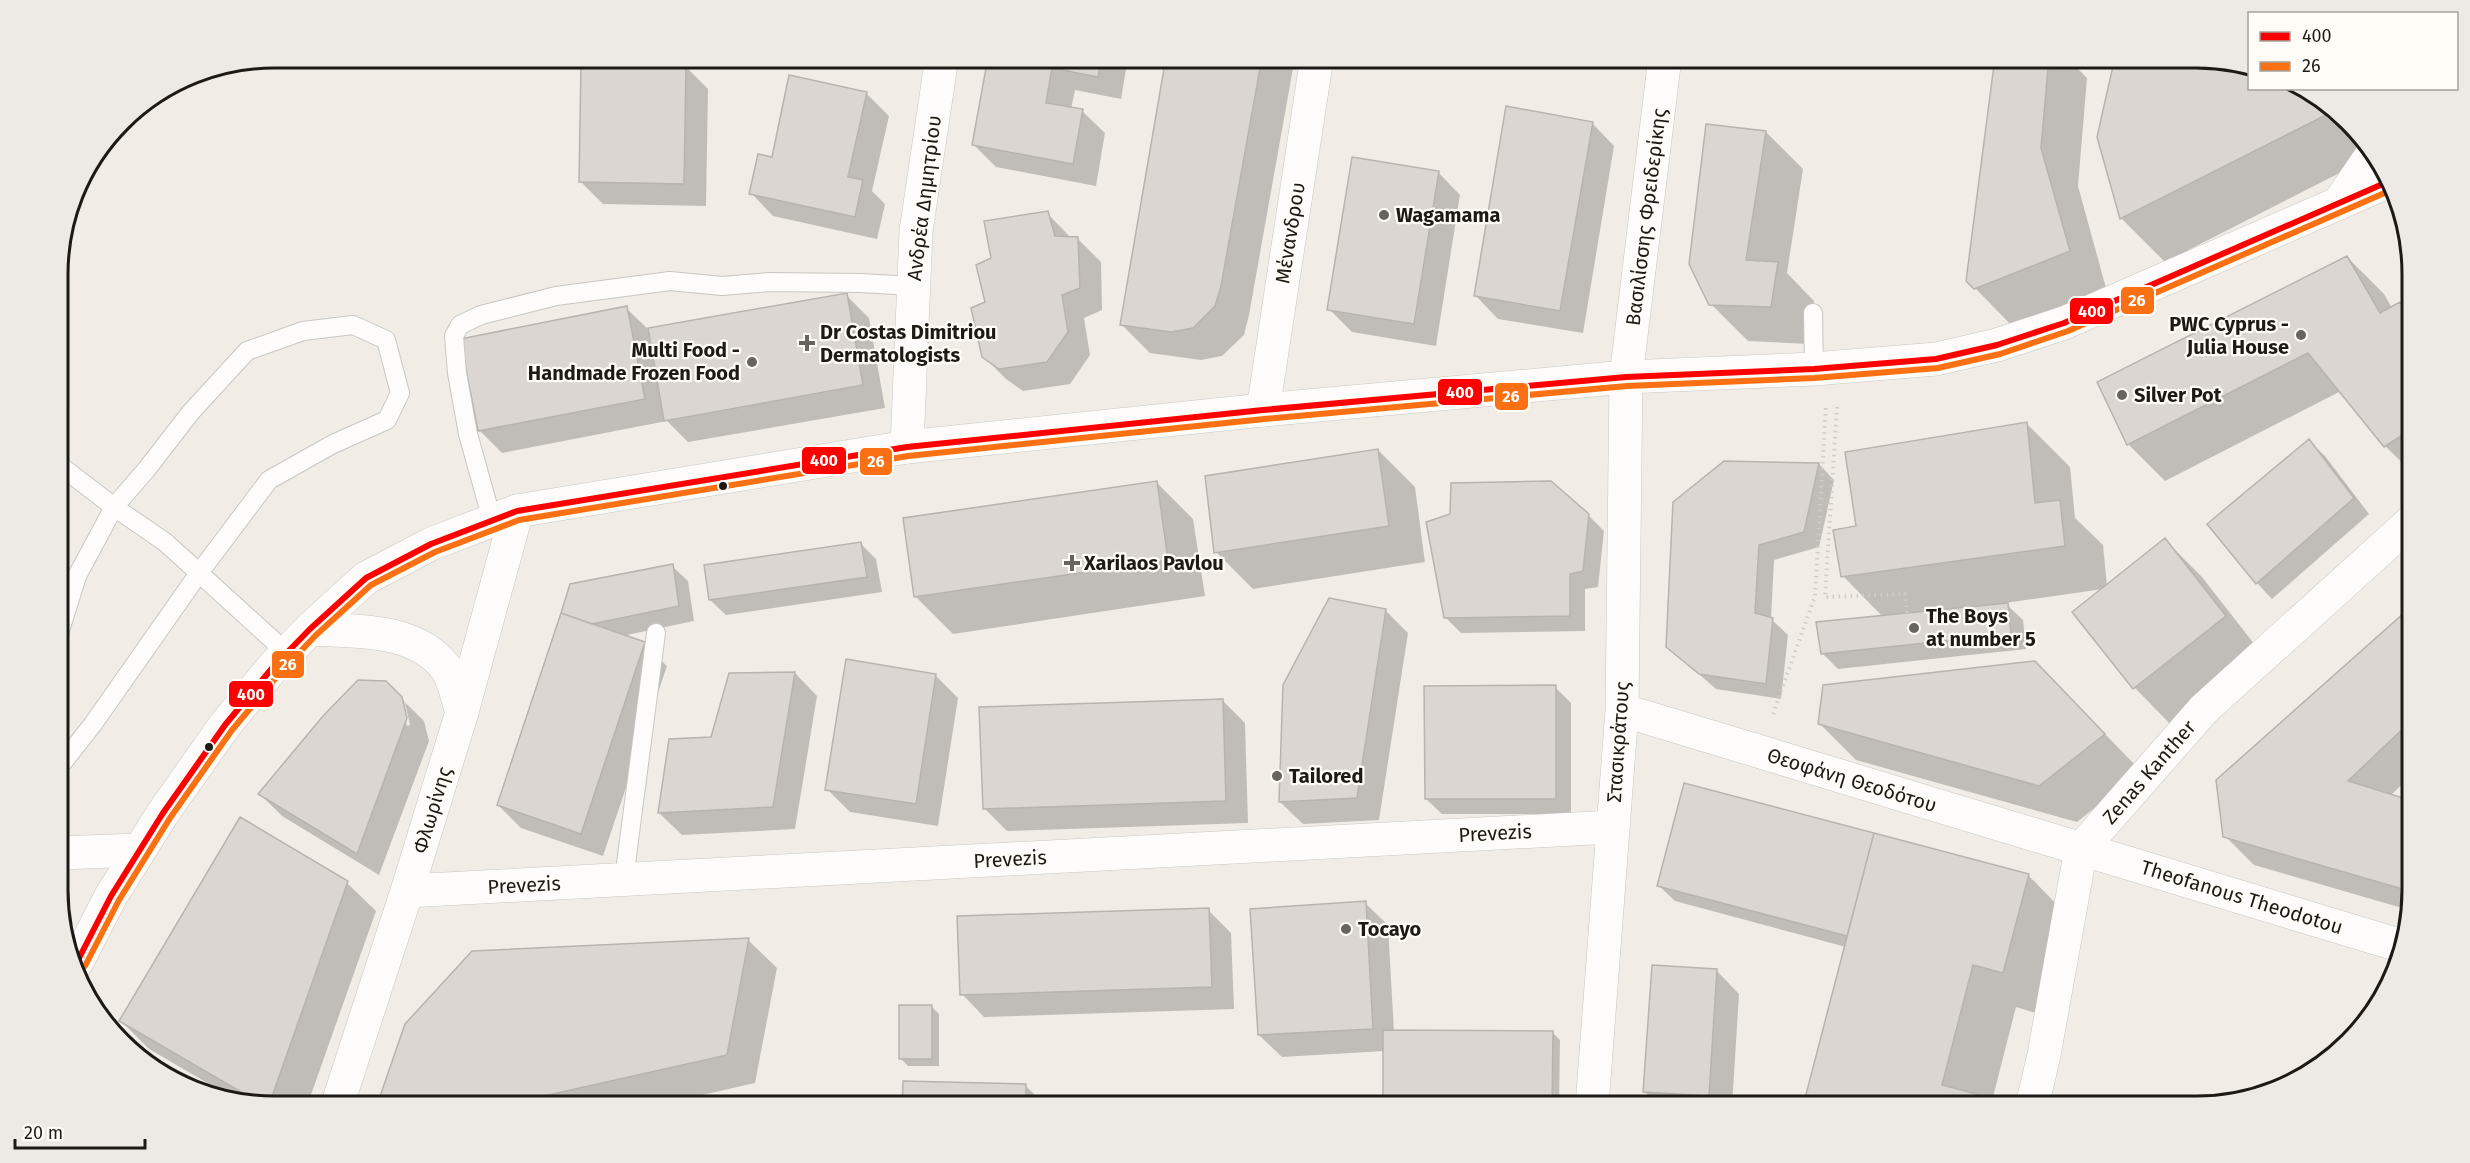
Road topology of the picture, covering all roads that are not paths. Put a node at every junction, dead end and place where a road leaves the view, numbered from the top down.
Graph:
1 (940, 68) edge
2 (1315, 68) edge
3 (1664, 68) edge
4 (2368, 160) edge
5 (2382, 184) edge
6 (2338, 204) junction
7 (913, 286) junction
8 (1813, 313) dead end
9 (1814, 369) junction
10 (1626, 377) junction
11 (1263, 410) junction
12 (907, 447) junction
13 (68, 472) edge
14 (114, 507) junction
15 (504, 516) junction
16 (2402, 530) edge
17 (199, 573) junction
18 (68, 605) edge
19 (310, 629) junction
20 (656, 633) dead end
21 (286, 654) junction
22 (1622, 710) junction
23 (462, 712) junction
24 (68, 756) edge
25 (1612, 827) junction
26 (2082, 849) junction
27 (140, 850) junction
28 (68, 853) edge
29 (624, 879) junction
30 (407, 891) junction
31 (111, 896) junction
32 (72, 929) edge
33 (2395, 944) edge
34 (79, 957) edge
35 (1593, 1095) edge
36 (2035, 1095) edge
37 (340, 1096) edge

1 - 7 street, Ανδρέα Δημητρίου
2 - 11 street, Μένανδρου
3 - 10 street, Βασιλίσσης Φρειδερίκης
4 - 6 street
5 - 6 street
6 - 9 street
7 - 12 street, Ανδρέα Δημητρίου
7 - 15 lane
8 - 9 lane
9 - 10 street
10 - 11 street
10 - 22 street, Στασικράτους
11 - 12 street
12 - 15 street
13 - 14 lane
14 - 17 lane
14 - 17 lane
14 - 18 lane
15 - 19 street
15 - 23 street, Φλωρίνης
16 - 26 street, Zenas Kanther
17 - 21 lane
17 - 24 lane
19 - 21 street
19 - 23 street
20 - 29 lane
21 - 27 street
22 - 25 street, Στασικράτους
22 - 26 street, Θεοφάνη Θεοδότου
23 - 30 street, Φλωρίνης
25 - 29 street, Prevezis
25 - 35 street, Στασικράτους
26 - 33 street, Theofanous Theodotou
26 - 36 street
27 - 28 street
27 - 31 street
29 - 30 street, Prevezis
30 - 37 street, Φλωρίνης
31 - 32 street
31 - 34 street

